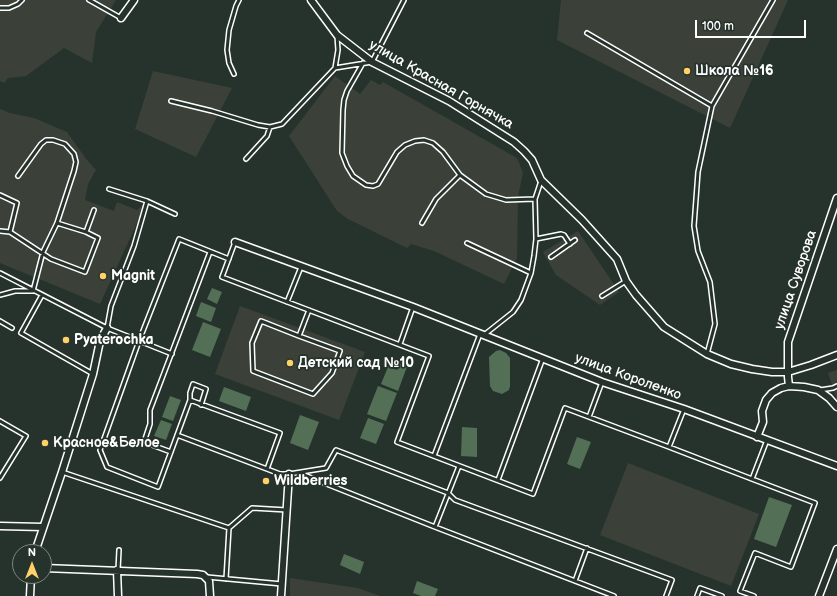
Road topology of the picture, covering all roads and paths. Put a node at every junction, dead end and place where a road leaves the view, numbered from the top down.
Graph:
1 (22, 0) edge
2 (89, 0) edge
3 (134, 0) edge
4 (239, 0) edge
5 (311, 0) edge
6 (404, 0) edge
7 (774, 0) edge
8 (0, 8) edge
9 (121, 18) joint
10 (587, 33) dead end
11 (337, 36) junction
12 (372, 62) junction
13 (363, 63) junction
14 (335, 68) junction
15 (234, 74) dead end
16 (171, 101) dead end
17 (712, 106) junction
18 (270, 127) junction
19 (246, 159) dead end
20 (460, 175) junction
21 (18, 176) dead end
22 (541, 180) junction
23 (110, 189) dead end
24 (0, 195) edge
25 (837, 198) edge
26 (535, 199) junction
27 (147, 201) junction
28 (94, 210) dead end
29 (175, 214) dead end
30 (422, 222) dead end
31 (58, 223) junction
32 (0, 231) edge
33 (10, 232) junction
34 (86, 232) junction
35 (536, 239) junction
36 (575, 240) dead end
37 (235, 242) joint
38 (467, 243) dead end
39 (570, 244) junction
40 (43, 252) junction
41 (210, 252) junction
42 (550, 257) dead end
43 (229, 259) junction
44 (301, 267) junction
45 (0, 273) edge
46 (531, 273) junction
47 (626, 281) junction
48 (33, 291) junction
49 (0, 295) edge
50 (42, 295) junction
51 (602, 296) dead end
52 (287, 302) junction
53 (413, 307) junction
54 (309, 310) junction
55 (0, 321) edge
56 (12, 328) dead end
57 (107, 328) junction
58 (482, 334) junction
59 (299, 336) junction
60 (139, 341) junction
61 (400, 344) junction
62 (172, 354) junction
63 (707, 354) junction
64 (837, 355) edge
65 (543, 358) junction
66 (788, 372) junction
67 (93, 374) junction
68 (602, 382) junction
69 (789, 386) junction
70 (837, 386) edge
71 (818, 390) junction
72 (190, 400) junction
73 (201, 405) junction
74 (837, 406) edge
75 (684, 409) junction
76 (589, 417) junction
77 (0, 421) edge
78 (177, 434) junction
79 (757, 437) junction
80 (767, 440) junction
81 (669, 447) junction
82 (171, 452) junction
83 (434, 456) junction
84 (459, 466) junction
85 (837, 466) edge
86 (267, 469) junction
87 (62, 472) junction
88 (298, 473) junction
89 (289, 474) junction
90 (0, 478) edge
91 (752, 479) junction
92 (498, 480) junction
93 (448, 493) junction
94 (287, 510) junction
95 (0, 526) edge
96 (43, 527) junction
97 (435, 527) junction
98 (229, 528) junction
99 (38, 544) edge
100 (587, 548) junction
101 (837, 549) edge
102 (119, 550) dead end
103 (52, 568) edge
104 (118, 570) junction
105 (207, 577) junction
106 (226, 579) junction
107 (575, 581) junction
108 (31, 584) edge
109 (282, 584) junction
110 (740, 591) junction
111 (30, 596) edge
112 (118, 596) edge
113 (210, 596) edge
114 (281, 596) edge
115 (614, 596) edge
116 (666, 596) edge
117 (697, 596) edge
118 (722, 596) edge
119 (738, 596) edge
120 (754, 596) edge
121 (818, 596) edge

1 - 8 lane
2 - 9 lane
3 - 9 street
4 - 15 lane
5 - 11 street, улица Красная Горнячка
6 - 12 lane
7 - 17 lane
10 - 17 lane
11 - 12 street, улица Красная Горнячка
11 - 14 lane
12 - 13 lane
12 - 22 street, улица Красная Горнячка
13 - 14 lane
13 - 20 lane
14 - 18 lane
16 - 18 lane
17 - 63 lane
18 - 19 lane
20 - 26 lane
20 - 30 lane
21 - 31 lane
22 - 26 lane
22 - 47 street, улица Красная Горнячка
23 - 27 lane
24 - 33 lane
25 - 66 street, улица Суворова
26 - 35 lane
27 - 29 lane
27 - 57 lane
28 - 34 lane
31 - 34 lane
31 - 40 lane
32 - 33 lane
33 - 40 lane
34 - 40 lane
35 - 39 lane
35 - 46 lane
36 - 39 lane
37 - 43 lane
37 - 44 street, улица Короленко
38 - 46 lane
39 - 42 lane
40 - 48 lane
41 - 43 lane
41 - 60 lane
41 - 62 lane
43 - 52 lane
44 - 52 lane
44 - 53 street, улица Короленко
45 - 48 lane
46 - 58 lane
47 - 51 lane
47 - 63 street, улица Красная Горнячка
48 - 49 lane
48 - 50 lane
50 - 57 lane
50 - 67 lane
52 - 54 lane
53 - 58 street, улица Короленко
53 - 61 lane
54 - 59 lane
54 - 61 lane
55 - 56 lane
57 - 60 lane
57 - 67 street
58 - 65 street, улица Короленко
58 - 83 lane
59 - 59 lane
60 - 62 lane
60 - 82 lane
61 - 83 lane
62 - 82 lane
63 - 66 street, улица Красная Горнячка
64 - 66 street, улица Красная Горнячка
65 - 68 street, улица Короленко
65 - 92 lane
66 - 69 street, улица Суворова
67 - 87 street
68 - 75 street, улица Короленко
68 - 76 lane
69 - 71 street
69 - 79 street
70 - 71 lane
71 - 74 street
72 - 73 lane
72 - 73 lane
72 - 78 lane
73 - 86 lane
75 - 79 street, улица Короленко
75 - 81 lane
76 - 81 lane
76 - 92 lane
77 - 90 lane
78 - 82 lane
78 - 86 lane
79 - 80 street, улица Короленко
80 - 85 street, улица Короленко
80 - 91 lane
81 - 91 lane
83 - 84 lane
84 - 92 lane
84 - 93 lane
86 - 89 lane
87 - 96 street
87 - 98 lane
88 - 89 lane
88 - 93 lane
88 - 97 lane
89 - 94 street
91 - 110 lane
93 - 97 lane
93 - 100 lane
94 - 98 lane
94 - 109 street
95 - 96 street
96 - 99 street
97 - 107 lane
98 - 106 lane
100 - 107 lane
100 - 116 lane
101 - 121 street
102 - 104 lane
103 - 104 street
104 - 105 street
104 - 112 street
105 - 106 lane
105 - 113 street
106 - 109 lane
107 - 115 lane
108 - 111 street
109 - 114 street
110 - 119 lane
110 - 120 lane
117 - 118 lane

